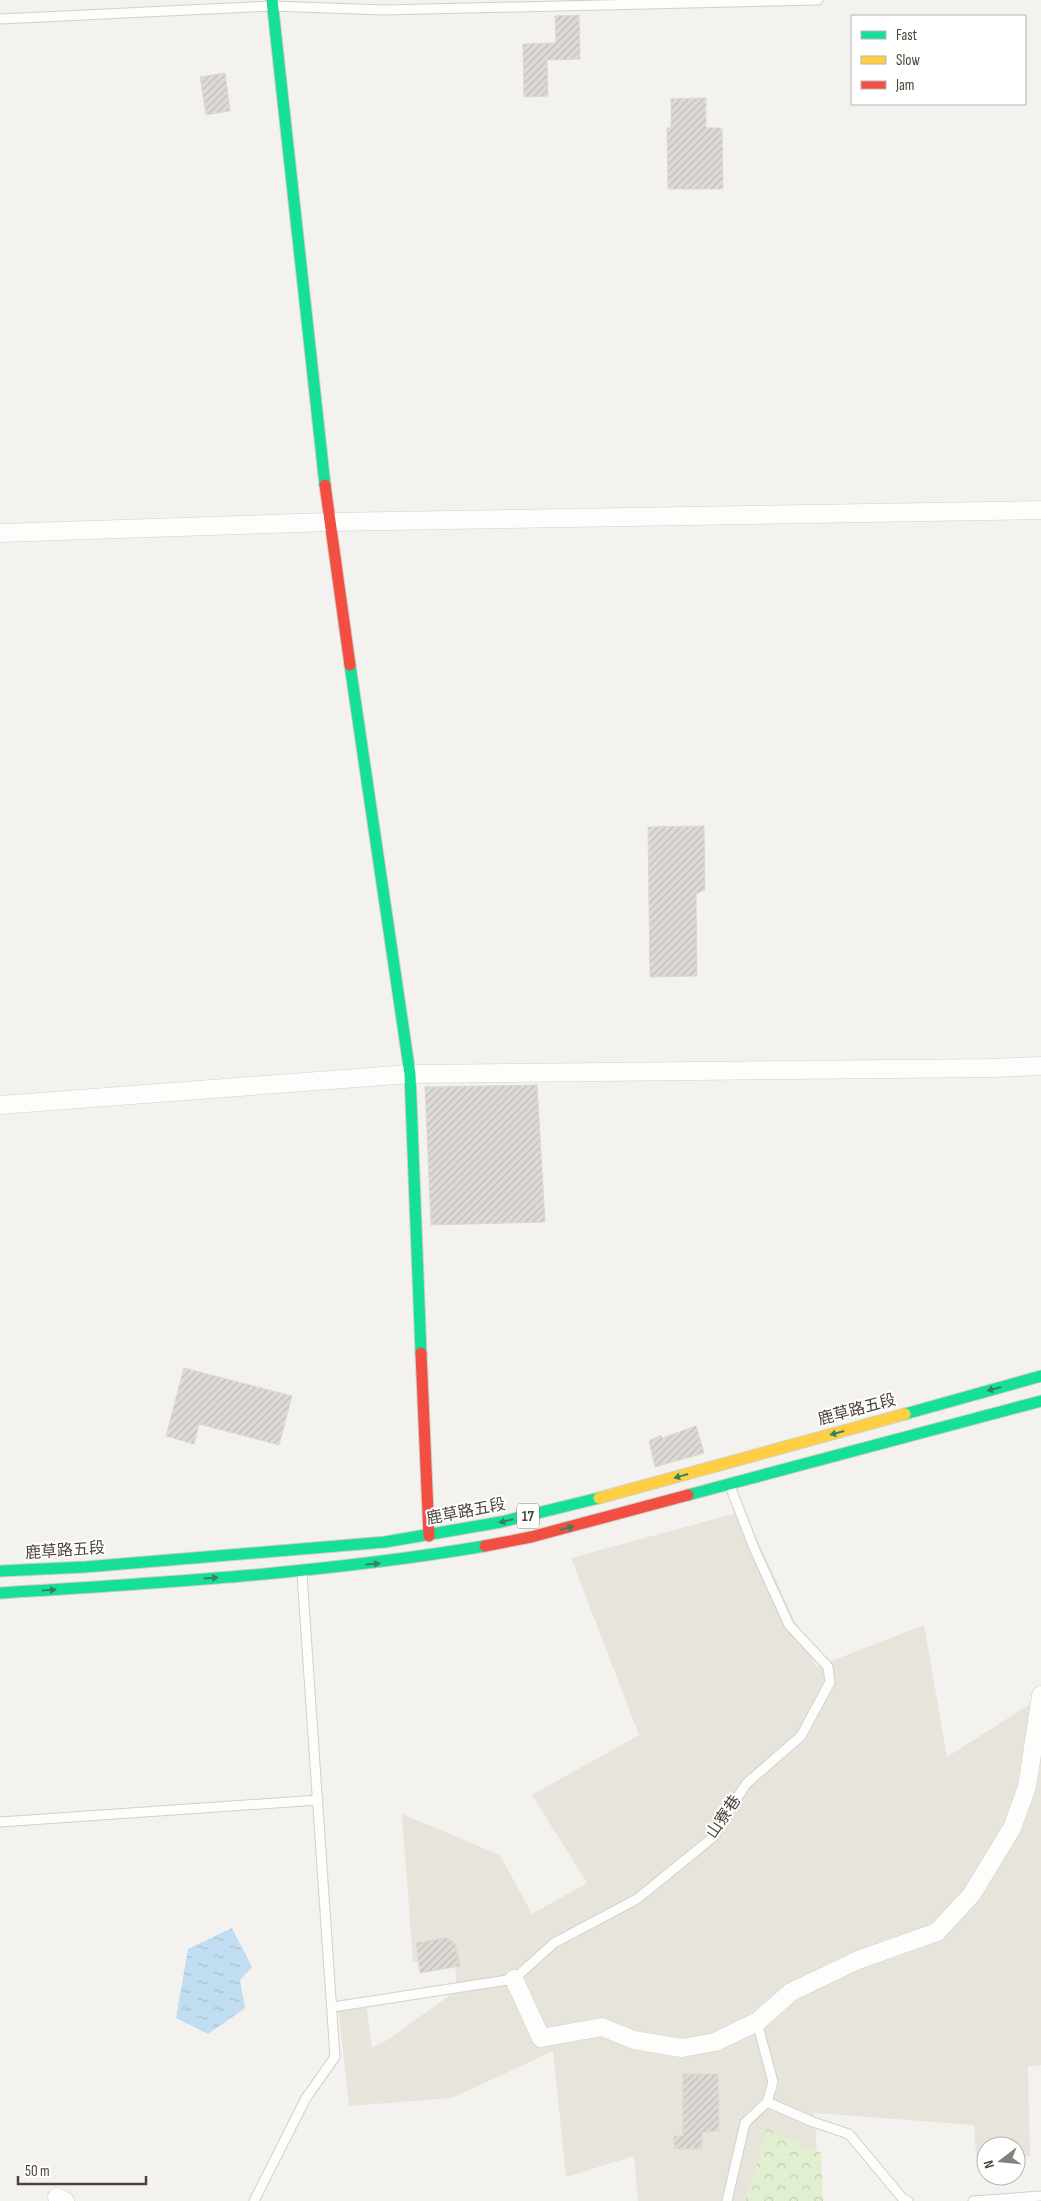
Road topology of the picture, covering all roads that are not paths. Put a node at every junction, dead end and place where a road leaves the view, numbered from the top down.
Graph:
1 (818, 0) edge
2 (272, 3) edge
3 (0, 19) edge
4 (1041, 510) edge
5 (329, 522) junction
6 (0, 532) edge
7 (1041, 1066) edge
8 (410, 1074) junction
9 (0, 1105) edge
10 (1041, 1376) edge
11 (1041, 1401) edge
12 (724, 1464) junction
13 (729, 1483) junction
14 (429, 1536) junction
15 (302, 1560) junction
16 (0, 1571) edge
17 (0, 1592) edge
18 (1041, 1695) edge
19 (318, 1800) junction
20 (0, 1822) edge
21 (514, 1979) junction
22 (333, 2007) junction
23 (757, 2022) junction
24 (767, 2102) junction
25 (1041, 2196) edge
26 (254, 2201) edge
27 (727, 2201) edge
28 (908, 2201) edge
29 (973, 2201) edge

1 - 2 lane
2 - 3 lane
2 - 5 main road
4 - 5 street
5 - 6 street
5 - 8 main road
7 - 8 street
8 - 9 street
8 - 14 main road
10 -> 12 main road, 鹿草路五段 / 17
11 - 13 main road, 鹿草路五段 / 17
12 - 13 lane, 山寮巷
12 -> 14 main road, 鹿草路五段 / 17
15 -> 13 main road, 鹿草路五段 / 17
13 - 21 lane, 山寮巷
14 - 15 main road, 鹿草路五段 / 17
15 - 16 main road, 鹿草路五段 / 17
17 -> 15 main road, 鹿草路五段 / 17
15 - 19 lane
18 - 23 street
19 - 20 lane
19 - 22 lane
21 - 22 lane
21 - 23 street
22 - 26 lane
23 - 24 lane
24 - 27 lane
24 - 28 lane
25 - 29 lane

